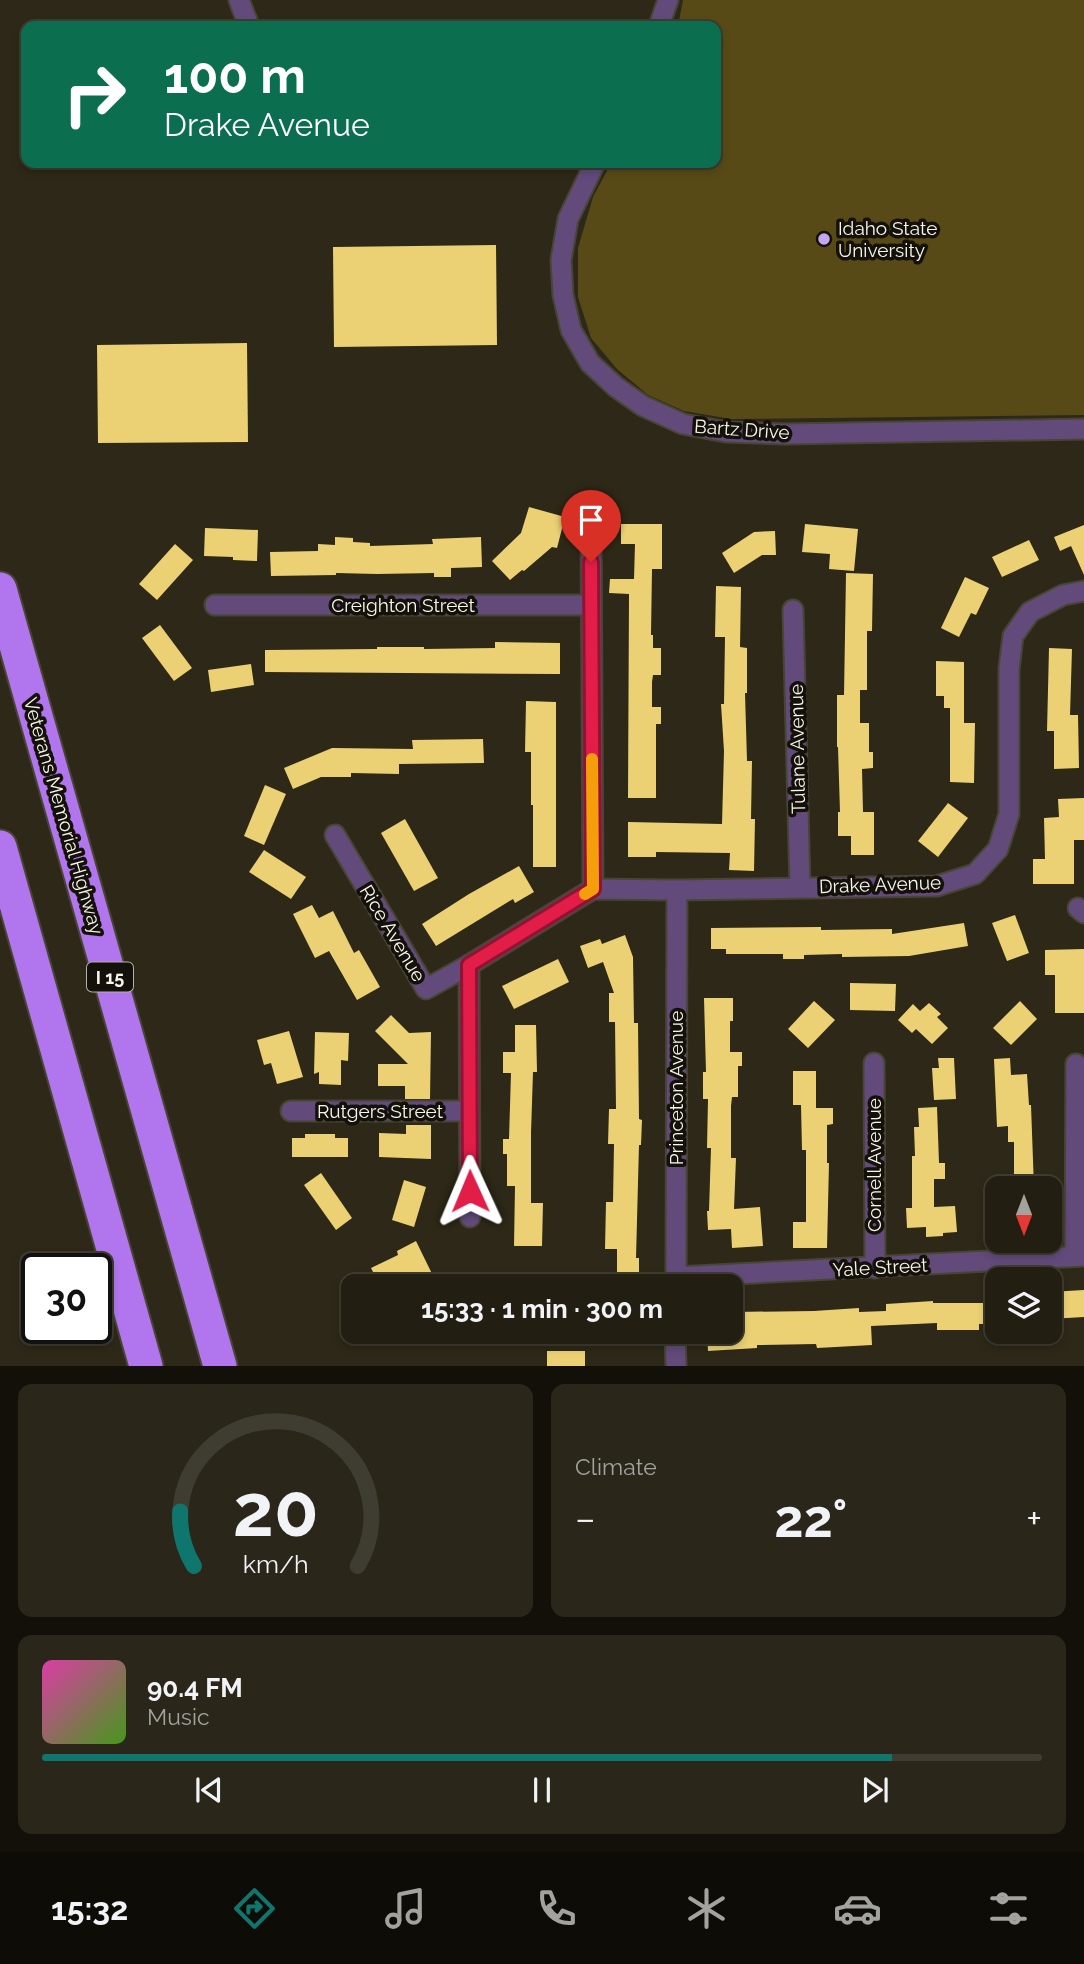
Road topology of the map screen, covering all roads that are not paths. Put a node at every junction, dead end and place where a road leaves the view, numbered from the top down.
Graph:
1 (239, 0) edge
2 (668, 0) edge
3 (247, 21) edge
4 (661, 21) edge
5 (593, 168) edge
6 (1084, 429) edge
7 (591, 520) dead end
8 (0, 589) edge
9 (1084, 591) edge
10 (215, 605) dead end
11 (591, 605) junction
12 (793, 610) dead end
13 (335, 835) dead end
14 (0, 847) edge
15 (800, 887) junction
16 (593, 889) junction
17 (677, 890) junction
18 (469, 965) junction
19 (874, 1063) dead end
20 (1076, 1065) dead end
21 (291, 1111) dead end
22 (469, 1111) junction
23 (470, 1217) dead end
24 (1079, 1256) edge
25 (875, 1268) junction
26 (676, 1274) edge
27 (743, 1277) edge
28 (675, 1344) edge
29 (146, 1366) edge
30 (220, 1366) edge
31 (676, 1366) edge

1 - 3 street
2 - 4 street
5 - 6 street, Bartz Drive
7 - 11 street
8 - 30 highway, Veterans Memorial Highway / I 15
9 - 15 street, Drake Avenue
10 - 11 street, Creighton Street
11 - 16 street
12 - 15 street, Tulane Avenue
13 - 18 street, Rice Avenue
14 - 29 highway
15 - 17 street, Drake Avenue
16 - 17 street, Drake Avenue
16 - 18 street
17 - 26 street, Princeton Avenue
18 - 22 street
19 - 25 street, Cornell Avenue
20 - 24 street
21 - 22 street, Rutgers Street
22 - 23 street
24 - 25 street, Yale Street
25 - 27 street, Yale Street
28 - 31 street

